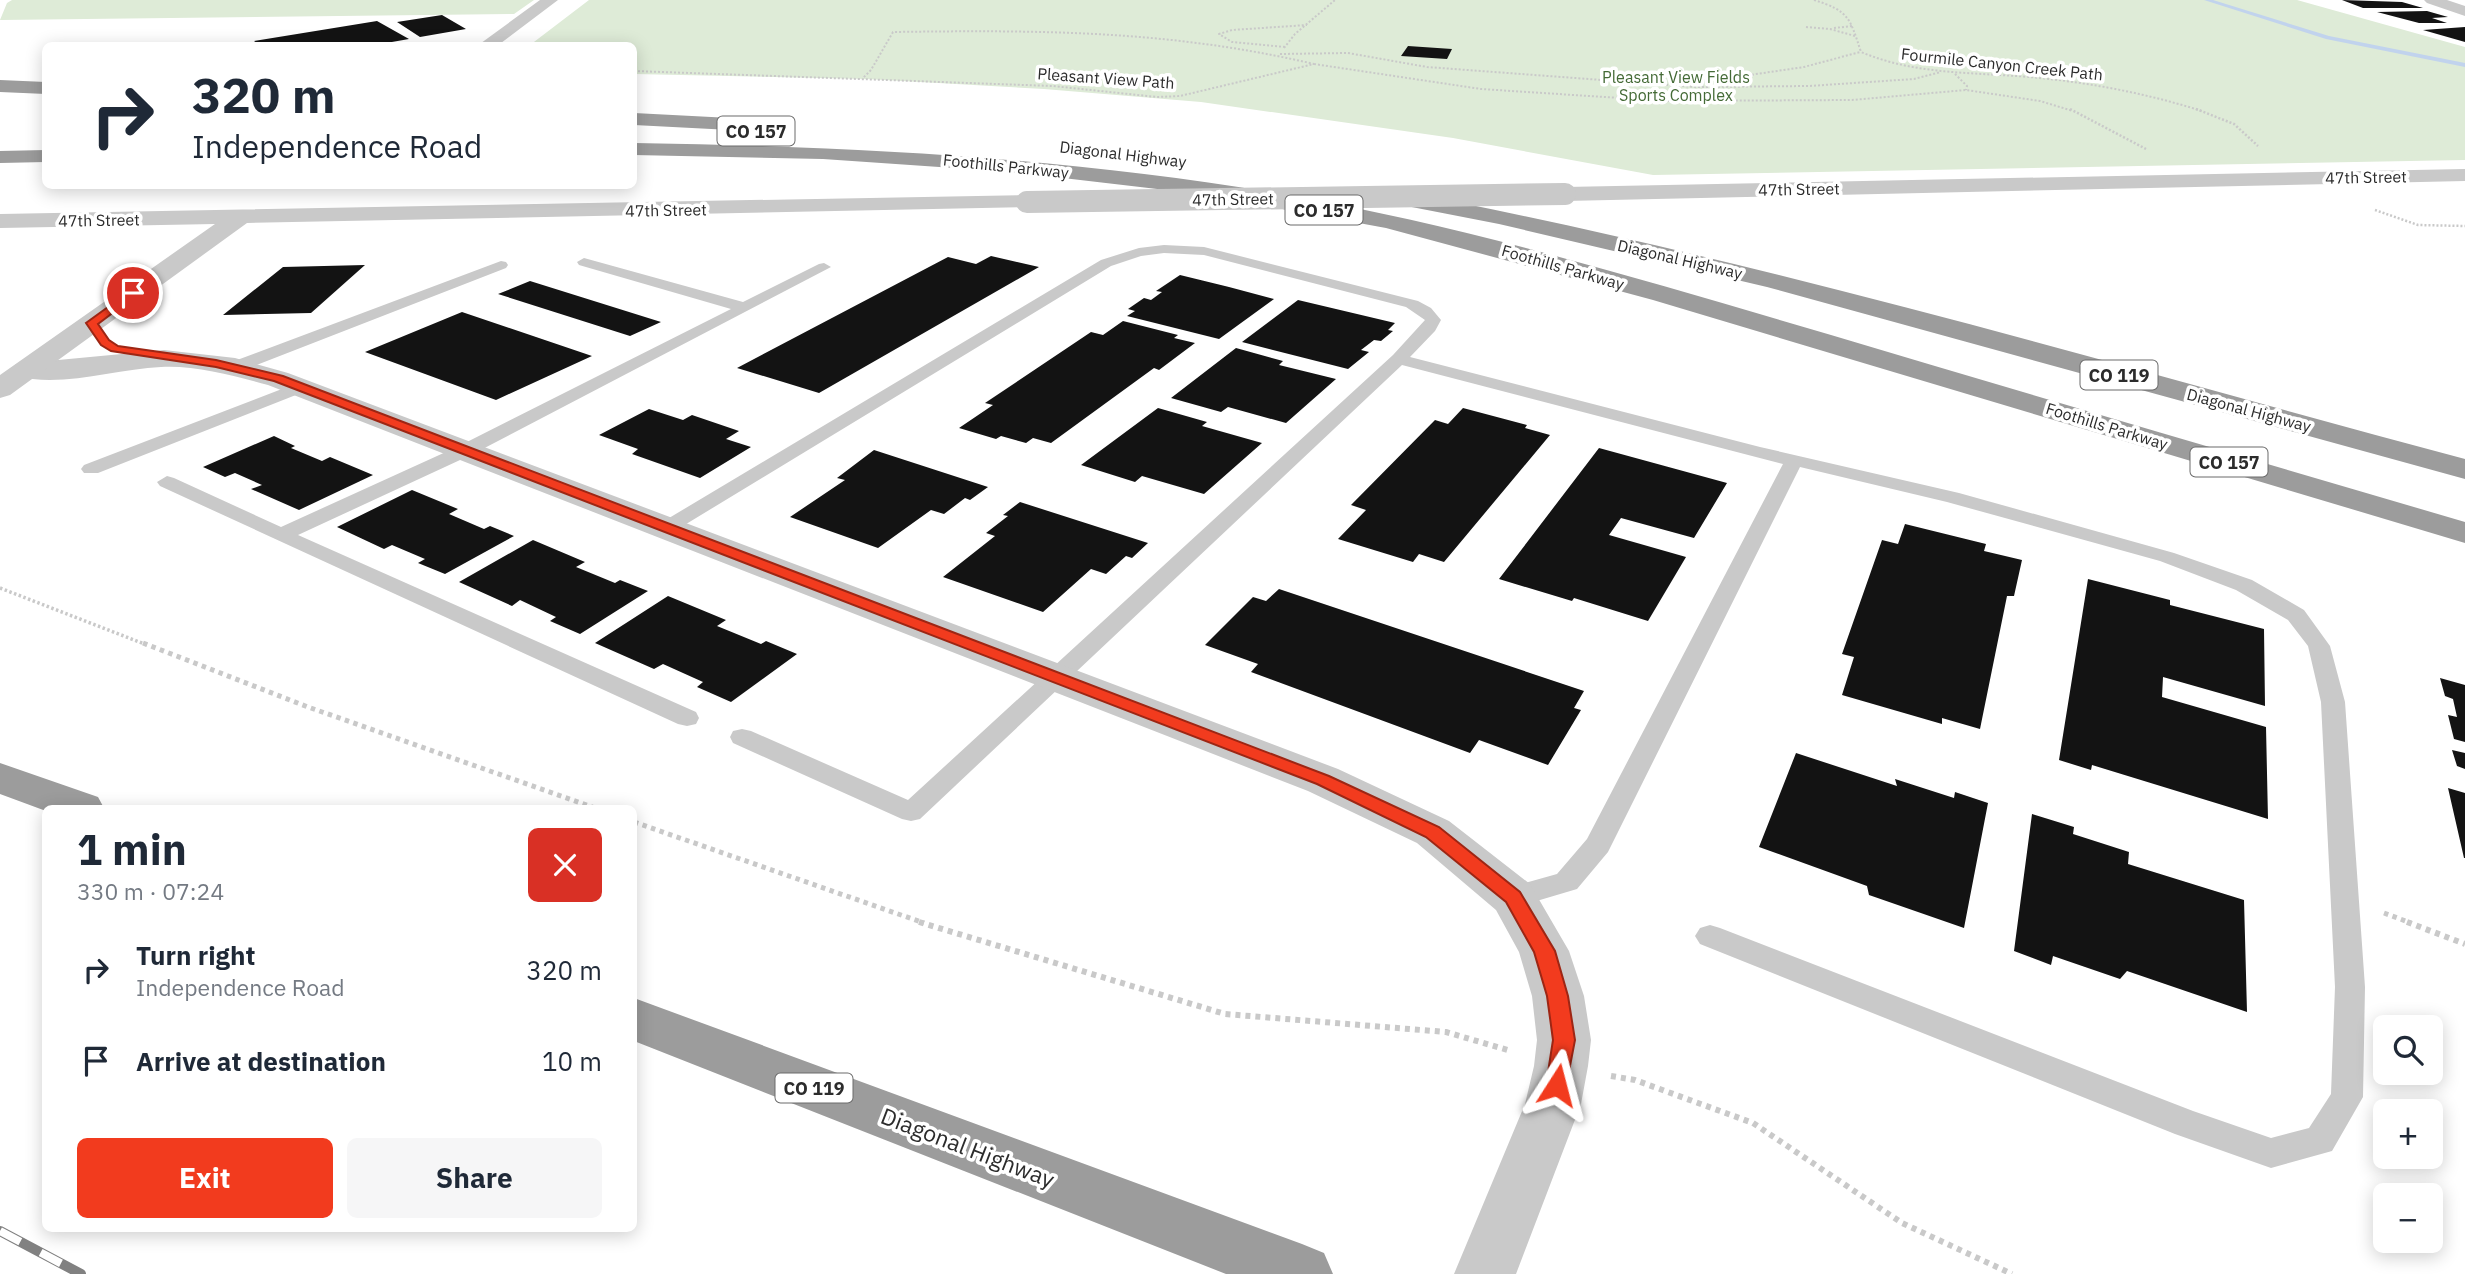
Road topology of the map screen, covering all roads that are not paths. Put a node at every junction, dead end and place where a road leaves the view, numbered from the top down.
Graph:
1 (550, 0) edge
2 (2432, 0) edge
3 (2465, 11) edge
4 (491, 42) edge
5 (0, 84) edge
6 (41, 87) edge
7 (637, 119) edge
8 (637, 132) edge
9 (42, 140) edge
10 (0, 141) edge
11 (637, 149) edge
12 (42, 156) edge
13 (0, 157) edge
14 (2465, 175) edge
15 (1287, 176) dead end
16 (239, 218) junction
17 (0, 221) edge
18 (584, 262) dead end
19 (501, 265) dead end
20 (824, 267) dead end
21 (742, 307) junction
22 (91, 323) junction
23 (164, 358) junction
24 (1399, 359) junction
25 (235, 367) junction
26 (13, 379) edge
27 (300, 387) junction
28 (466, 450) junction
29 (1794, 461) junction
30 (91, 469) dead end
31 (2465, 469) edge
32 (167, 482) dead end
33 (666, 528) junction
34 (2465, 533) edge
35 (281, 535) junction
36 (1057, 678) junction
37 (687, 718) dead end
38 (742, 737) dead end
39 (0, 778) edge
40 (74, 805) edge
41 (1513, 897) junction
42 (1710, 936) dead end
43 (637, 1020) edge
44 (1302, 1274) edge
45 (1485, 1274) edge

1 - 4 street
2 - 3 street
5 - 6 highway
7 - 8 highway, CO 157
9 - 10 highway
11 - 34 highway, Foothills Parkway / CO 157
12 - 13 highway
14 - 16 street, 47th Street, bridge
15 - 31 highway, Diagonal Highway / CO 119
16 - 17 street, 47th Street
16 - 22 street
18 - 21 lane
19 - 25 lane
20 - 21 lane
21 - 28 lane
22 - 23 street
22 - 26 street
23 - 25 street
23 - 26 street
24 - 29 lane
24 - 33 lane
24 - 36 lane
25 - 27 street
27 - 28 street
27 - 30 lane
28 - 33 street
28 - 35 lane
29 - 41 lane
29 - 42 lane
32 - 35 lane
33 - 36 street
35 - 37 lane
36 - 38 lane
36 - 41 street
39 - 40 highway
41 - 45 street
43 - 44 highway, Diagonal Highway / CO 119

